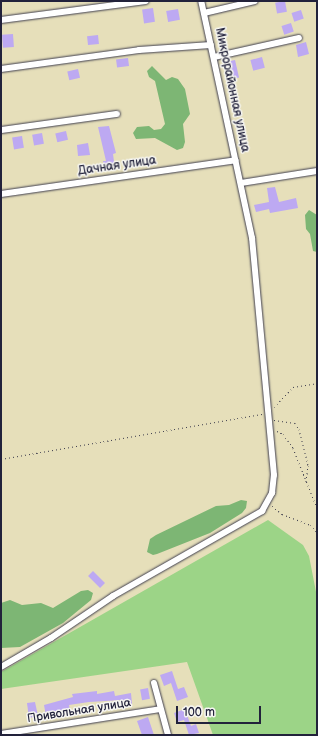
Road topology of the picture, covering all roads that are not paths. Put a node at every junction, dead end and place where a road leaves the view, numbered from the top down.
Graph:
1 (146, 1) edge
2 (202, 1) edge
3 (255, 1) edge
4 (204, 13) junction
5 (1, 20) edge
6 (299, 38) dead end
7 (211, 45) junction
8 (214, 57) junction
9 (1, 69) edge
10 (117, 114) dead end
11 (1, 130) edge
12 (236, 160) junction
13 (317, 171) edge
14 (241, 183) junction
15 (1, 194) edge
16 (1, 667) edge
17 (154, 683) dead end
18 (160, 709) junction
19 (1, 734) edge
20 (168, 735) edge

1 - 5 street
2 - 4 street, Микрорайонная улица
3 - 4 street
4 - 7 street, Микрорайонная улица
6 - 8 street
7 - 8 street, Микрорайонная улица
7 - 9 street
8 - 12 street, Микрорайонная улица
10 - 11 street
12 - 14 street, Микрорайонная улица
12 - 15 street, Дачная улица
13 - 14 street
14 - 16 street, Микрорайонная улица
17 - 18 street
18 - 19 street, Привольная улица
18 - 20 street

